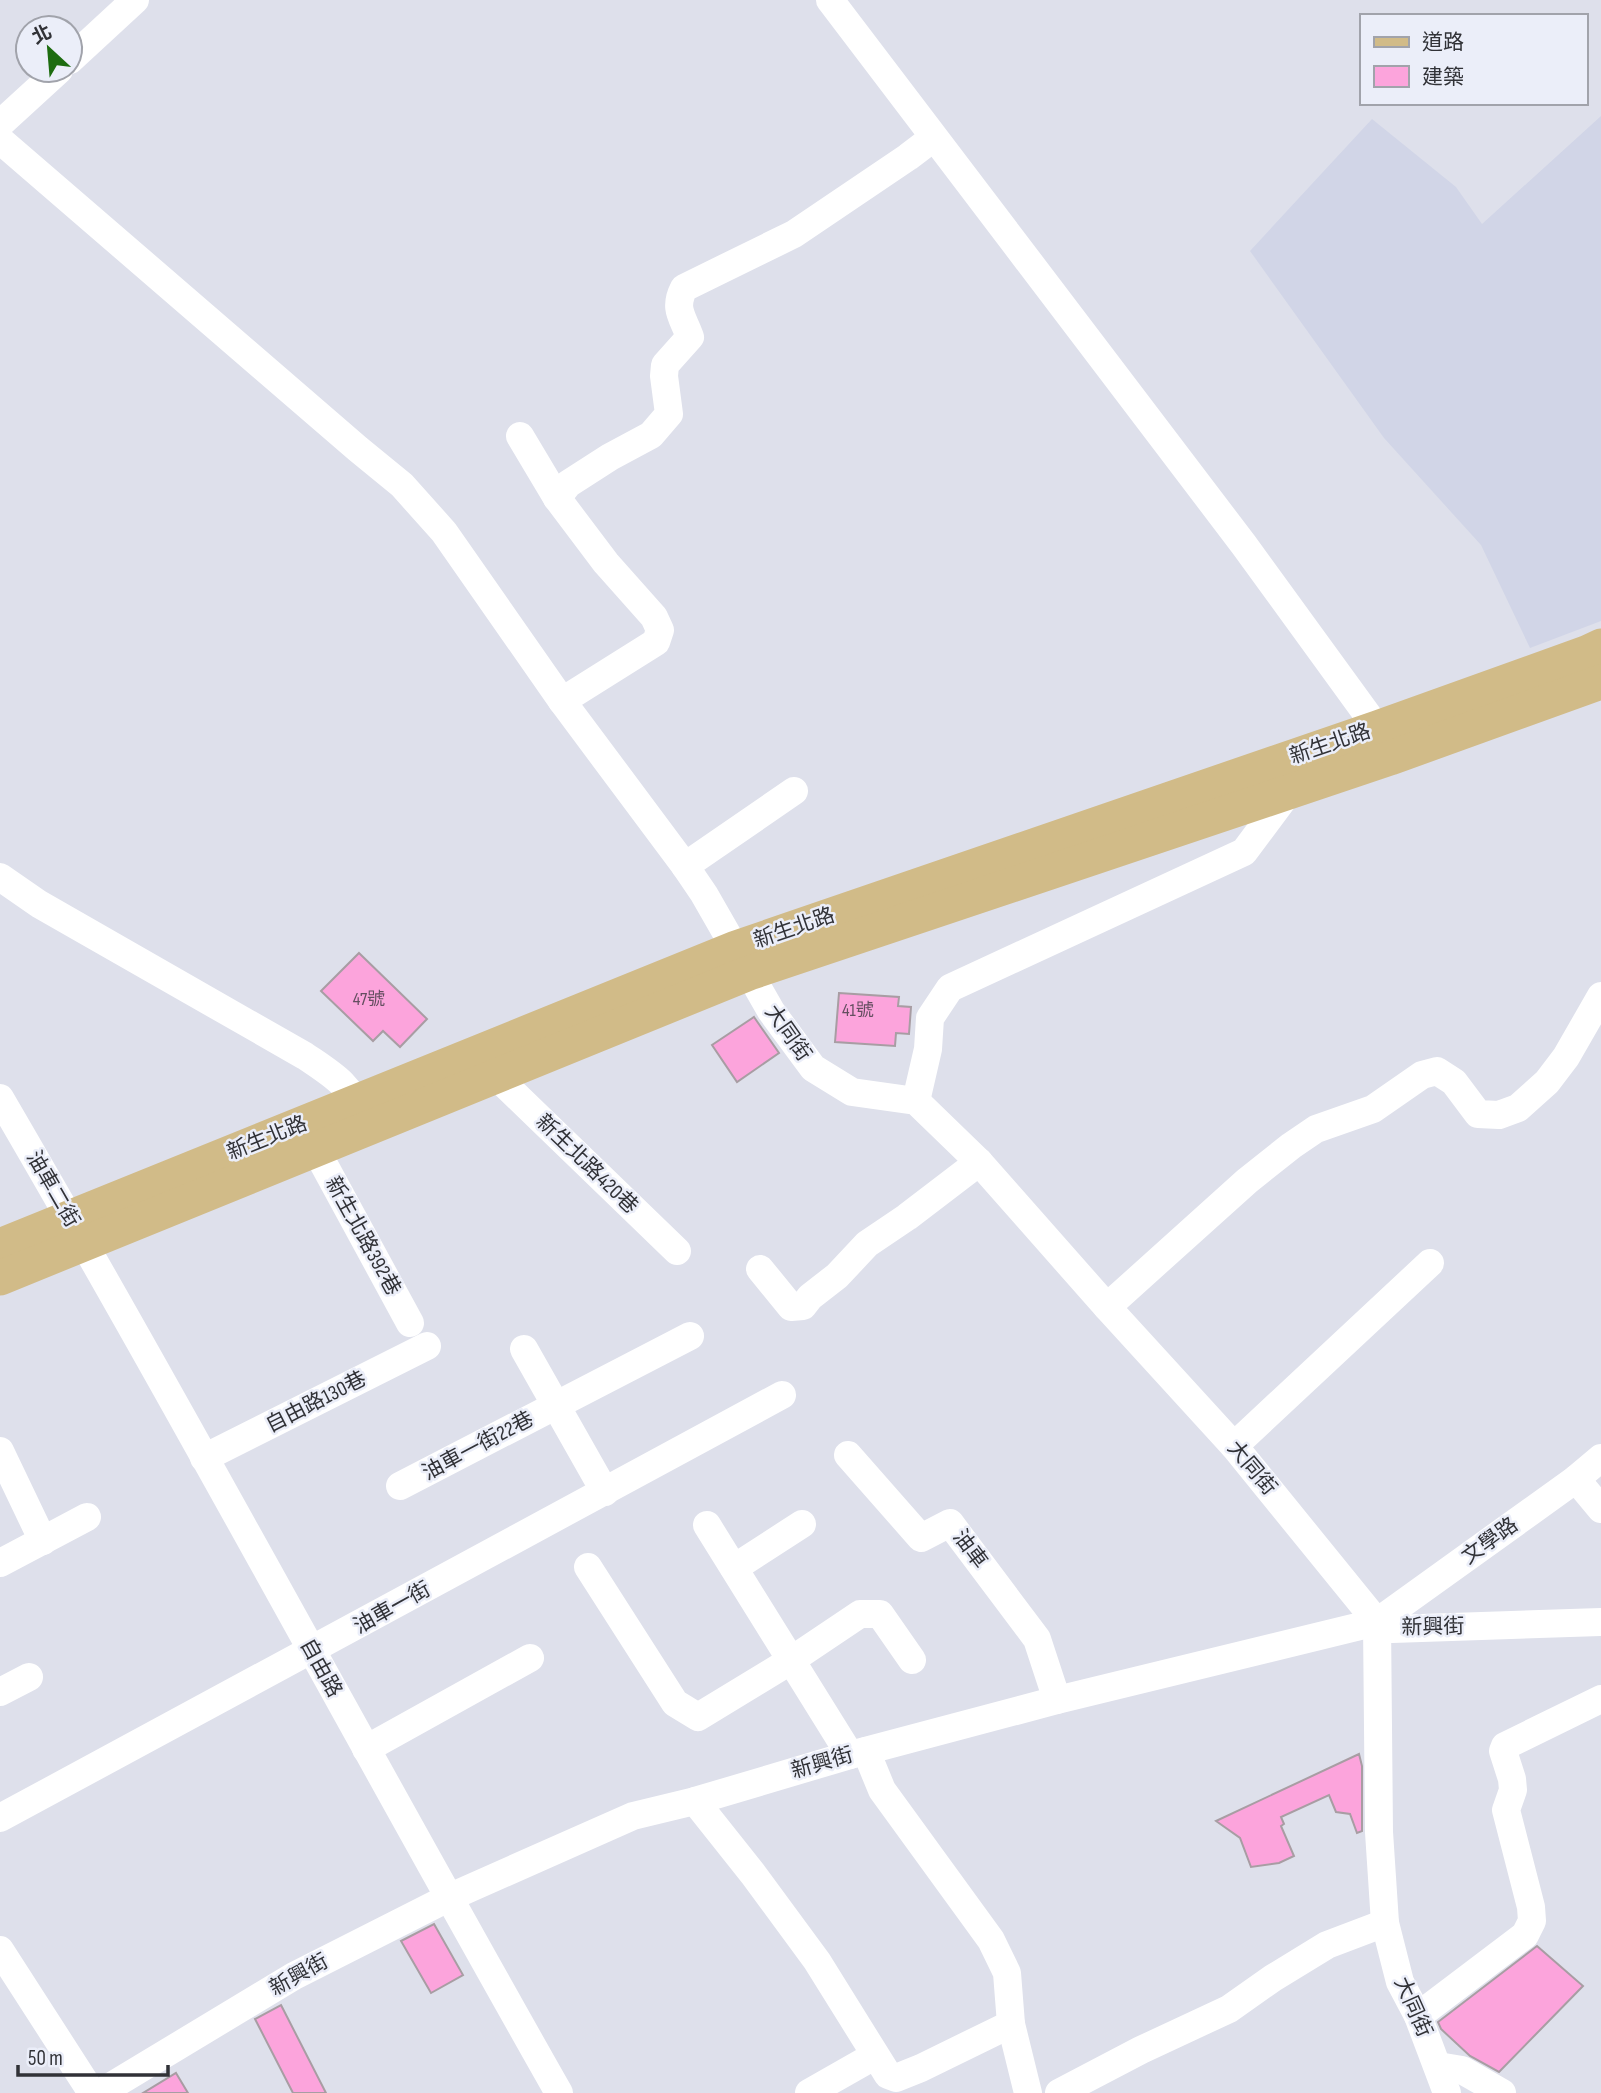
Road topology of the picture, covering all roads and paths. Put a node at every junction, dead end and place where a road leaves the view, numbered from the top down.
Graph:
1 (135, 0) edge
2 (830, 0) edge
3 (84, 47) edge
4 (44, 84) edge
5 (0, 124) edge
6 (933, 138) junction
7 (0, 140) edge
8 (520, 436) dead end
9 (557, 498) junction
10 (1598, 672) edge
11 (562, 701) junction
12 (1383, 743) junction
13 (794, 791) dead end
14 (1288, 793) junction
15 (685, 866) junction
16 (0, 877) edge
17 (743, 961) junction
18 (1601, 996) edge
19 (497, 1077) junction
20 (0, 1098) edge
21 (916, 1101) junction
22 (362, 1115) junction
23 (316, 1150) junction
24 (979, 1162) junction
25 (77, 1230) junction
26 (0, 1246) edge
27 (677, 1251) dead end
28 (1430, 1263) dead end
29 (760, 1269) dead end
30 (0, 1278) edge
31 (1107, 1307) junction
32 (410, 1323) dead end
33 (690, 1336) dead end
34 (427, 1346) dead end
35 (524, 1349) dead end
36 (782, 1395) dead end
37 (556, 1405) junction
38 (1234, 1446) junction
39 (0, 1451) edge
40 (848, 1455) dead end
41 (204, 1458) junction
42 (1601, 1458) edge
43 (1576, 1479) junction
44 (400, 1486) dead end
45 (605, 1492) junction
46 (1601, 1509) edge
47 (87, 1517) dead end
48 (802, 1524) dead end
49 (707, 1525) dead end
50 (43, 1541) junction
51 (0, 1563) edge
52 (588, 1567) dead end
53 (734, 1568) junction
54 (1377, 1622) junction
55 (1601, 1622) edge
56 (311, 1651) junction
57 (530, 1657) dead end
58 (912, 1660) dead end
59 (790, 1661) junction
60 (29, 1677) dead end
61 (0, 1692) edge
62 (1601, 1699) edge
63 (1057, 1700) junction
64 (366, 1749) junction
65 (858, 1753) junction
66 (695, 1801) junction
67 (0, 1818) edge
68 (448, 1898) junction
69 (1385, 1923) junction
70 (0, 1950) edge
71 (1418, 2016) junction
72 (1011, 2024) junction
73 (874, 2056) junction
74 (1438, 2066) junction
75 (92, 2093) edge
76 (100, 2093) edge
77 (559, 2093) edge
78 (809, 2093) edge
79 (1028, 2093) edge
80 (1059, 2093) edge
81 (1447, 2093) edge
82 (1502, 2093) edge

1 - 3 street
2 - 6 street
4 - 5 street
6 - 9 street
6 - 12 street
7 - 11 street, 大同街
8 - 9 street
9 - 11 street
10 - 12 main road, 新生北路
11 - 15 street, 大同街
12 - 14 main road, 新生北路
12 - 17 main road, 新生北路
13 - 15 street
14 - 17 main road, 新生北路
14 - 21 street
15 - 17 street, 大同街
16 - 22 street
17 - 19 main road, 新生北路
17 - 21 street, 大同街
17 - 22 main road, 新生北路
18 - 31 street
19 - 22 main road, 新生北路
19 - 27 street, 新生北路420巷
20 - 25 street, 油車二街
21 - 24 street, 大同街
22 - 23 main road, 新生北路
22 - 25 main road, 新生北路
23 - 25 main road, 新生北路
23 - 32 street, 新生北路392巷
24 - 29 street
24 - 31 street, 大同街
25 - 26 main road, 新生北路
25 - 30 main road, 新生北路
25 - 41 street, 自由路
28 - 38 street
31 - 38 street, 大同街
33 - 37 street, 油車一街22巷
34 - 41 street, 自由路130巷
35 - 37 street, 油車一街22巷
36 - 45 street, 油車一街
37 - 44 street, 油車一街22巷
37 - 45 street, 油車一街22巷
38 - 54 street, 大同街
39 - 50 street
40 - 63 street, 油車
41 - 56 street, 自由路
42 - 43 street, 文學路
43 - 46 street
43 - 54 street, 文學路
45 - 56 street, 油車一街
47 - 50 street
48 - 53 street
49 - 53 street
50 - 51 street
52 - 59 street
53 - 59 street
54 - 55 street, 新興街
54 - 63 street, 新興街
54 - 69 street, 大同街
56 - 64 street, 自由路
56 - 67 street, 油車一街
57 - 64 street
58 - 59 street
59 - 65 street
60 - 61 street
62 - 71 street
63 - 65 street, 新興街
64 - 68 street, 自由路
65 - 66 street, 新興街
65 - 72 street
66 - 68 street, 新興街
66 - 73 street
68 - 76 street, 新興街
68 - 77 street, 自由路
69 - 71 street, 大同街
69 - 80 street
70 - 75 street
71 - 74 street, 大同街
72 - 73 street
72 - 79 street
73 - 78 street
74 - 81 street, 大同街
74 - 82 street

